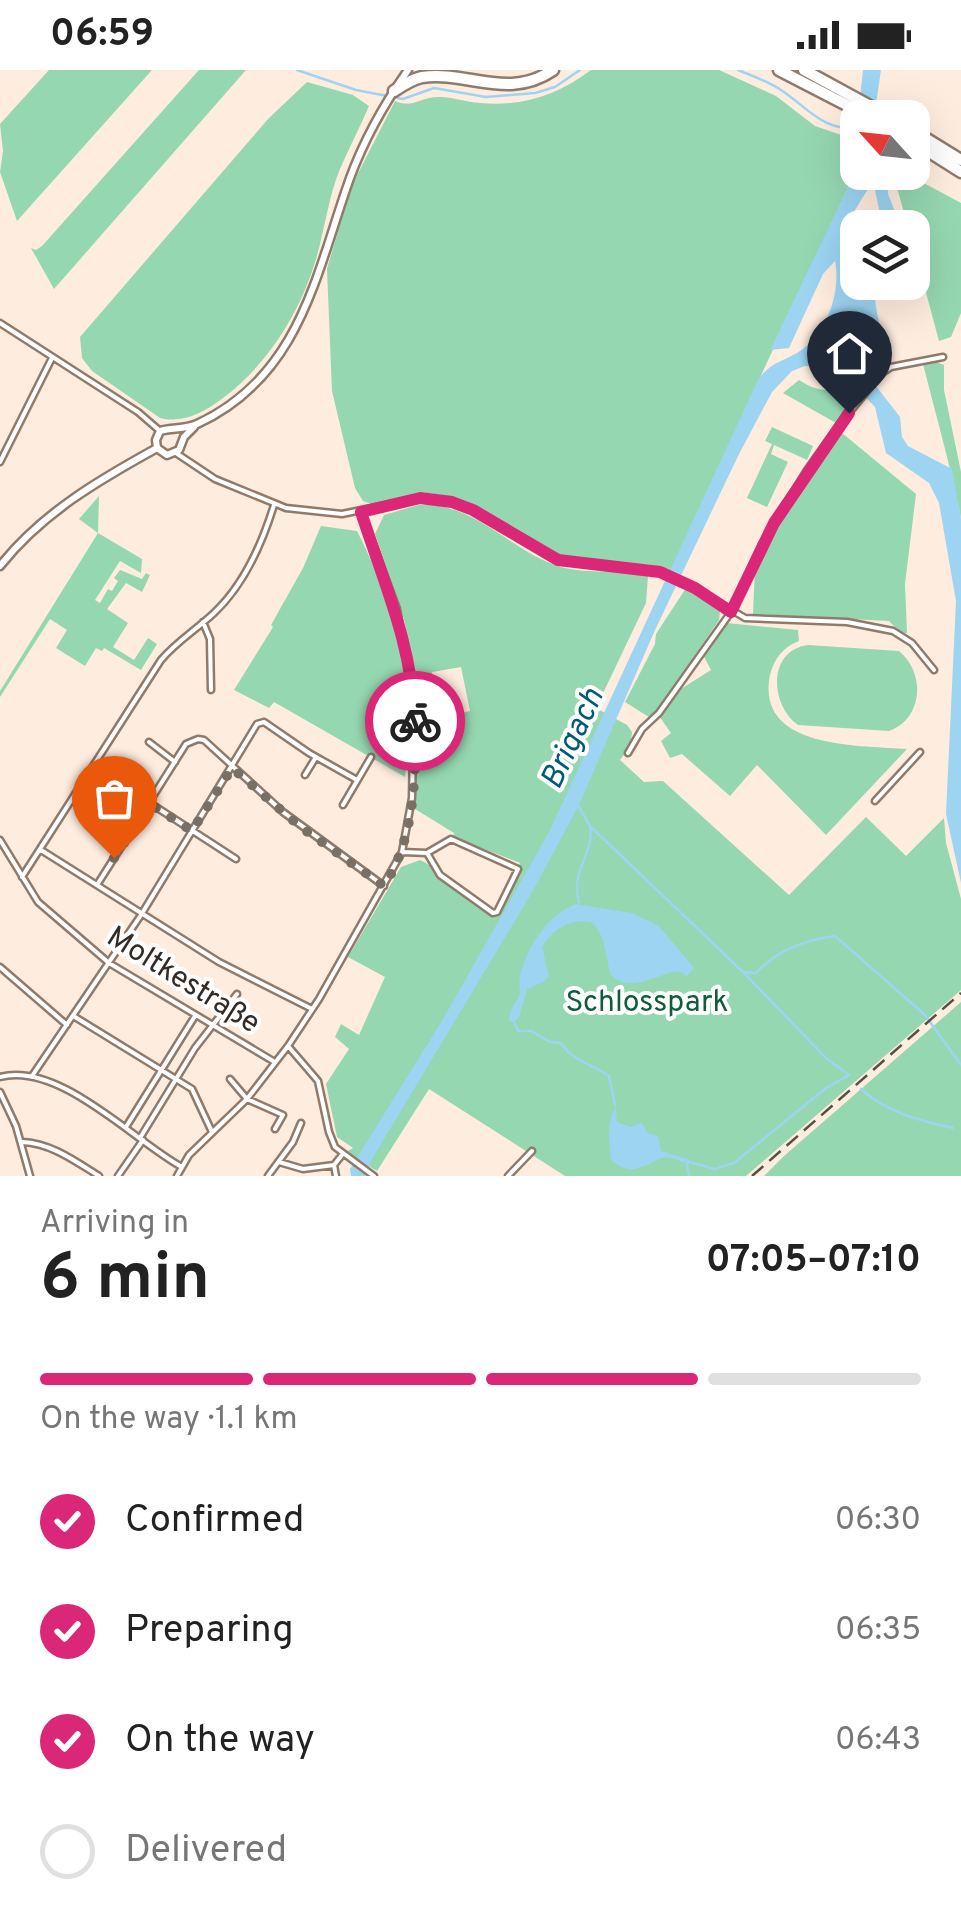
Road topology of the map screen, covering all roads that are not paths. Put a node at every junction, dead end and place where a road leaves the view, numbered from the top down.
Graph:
1 (408, 70) edge
2 (552, 70) edge
3 (779, 70) edge
4 (804, 70) edge
5 (432, 72) edge
6 (394, 91) junction
7 (835, 91) junction
8 (847, 100) edge
9 (854, 100) edge
10 (930, 141) edge
11 (930, 152) edge
12 (961, 160) edge
13 (961, 172) edge
14 (0, 323) edge
15 (944, 357) dead end
16 (52, 358) junction
17 (198, 423) junction
18 (172, 430) junction
19 (160, 431) junction
20 (181, 442) junction
21 (157, 448) junction
22 (176, 452) junction
23 (0, 462) edge
24 (274, 505) junction
25 (361, 512) junction
26 (0, 566) edge
27 (731, 612) junction
28 (203, 622) junction
29 (934, 670) dead end
30 (211, 690) dead end
31 (149, 742) dead end
32 (920, 752) dead end
33 (628, 753) dead end
34 (316, 757) junction
35 (370, 757) dead end
36 (176, 762) junction
37 (93, 766) junction
38 (232, 768) junction
39 (305, 775) dead end
40 (357, 780) junction
41 (875, 801) dead end
42 (150, 804) junction
43 (343, 806) dead end
44 (192, 831) junction
45 (0, 840) edge
46 (40, 850) junction
47 (402, 852) junction
48 (427, 853) junction
49 (236, 859) dead end
50 (22, 877) junction
51 (96, 885) junction
52 (384, 886) junction
53 (141, 914) junction
54 (109, 963) junction
55 (0, 967) edge
56 (237, 994) dead end
57 (312, 1010) junction
58 (74, 1016) junction
59 (194, 1016) junction
60 (68, 1026) junction
61 (213, 1027) junction
62 (288, 1046) junction
63 (274, 1061) junction
64 (162, 1070) junction
65 (0, 1076) edge
66 (32, 1076) junction
67 (230, 1079) dead end
68 (178, 1080) junction
69 (0, 1092) edge
70 (247, 1098) junction
71 (301, 1123) dead end
72 (126, 1128) junction
73 (276, 1130) dead end
74 (212, 1132) junction
75 (142, 1140) junction
76 (22, 1142) junction
77 (532, 1151) dead end
78 (342, 1155) junction
79 (279, 1162) junction
80 (334, 1165) junction
81 (182, 1167) junction
82 (372, 1175) edge
83 (30, 1176) edge
84 (99, 1176) edge
85 (118, 1176) edge
86 (177, 1176) edge
87 (268, 1176) edge
88 (336, 1176) edge
89 (508, 1176) edge

1 - 6 main road
2 - 5 highway
3 - 7 highway
4 - 7 highway
5 - 6 highway
6 - 17 main road
7 - 8 highway
7 - 9 highway
10 - 12 highway
11 - 13 highway
14 - 16 street
15 - 27 street
16 - 19 street
16 - 23 street
17 - 18 main road
17 - 20 main road
18 - 19 main road
18 - 20 main road
19 - 21 main road
20 - 22 main road
21 - 22 main road
21 - 26 main road
22 - 24 street
24 - 25 street
24 - 28 street
25 - 27 street
25 - 47 street
27 - 29 street
27 - 33 street
28 - 30 street
28 - 37 street
31 - 36 street
32 - 41 street
34 - 38 street
34 - 39 street
34 - 40 street
35 - 40 street
36 - 38 street
36 - 42 street
37 - 42 street
37 - 46 street
38 - 44 street
38 - 52 street
40 - 43 street
42 - 44 street
42 - 51 street
44 - 49 street
44 - 53 street
45 - 50 street, Moltkestraße
46 - 50 street
46 - 51 street
47 - 48 street
47 - 52 street
48 - 48 street
50 - 54 street, Moltkestraße
51 - 53 street
52 - 57 street
53 - 54 street
53 - 57 street
54 - 58 street
54 - 59 street, Moltkestraße
55 - 60 street
56 - 61 street
57 - 62 street
58 - 60 street
58 - 64 street
59 - 61 street, Moltkestraße
59 - 64 street
60 - 66 street
61 - 63 street, Moltkestraße
61 - 68 street
62 - 63 street
62 - 78 street
63 - 70 street
64 - 68 street
64 - 72 street
65 - 66 street
66 - 72 street
67 - 70 street
68 - 74 street
68 - 75 street
69 - 76 street
70 - 73 street
70 - 74 street
71 - 79 street
72 - 75 street
74 - 81 street
75 - 81 street
75 - 85 street
76 - 83 street
76 - 84 street
77 - 89 street
78 - 80 street
78 - 82 street
79 - 80 street
79 - 87 street
80 - 88 street
81 - 86 street

